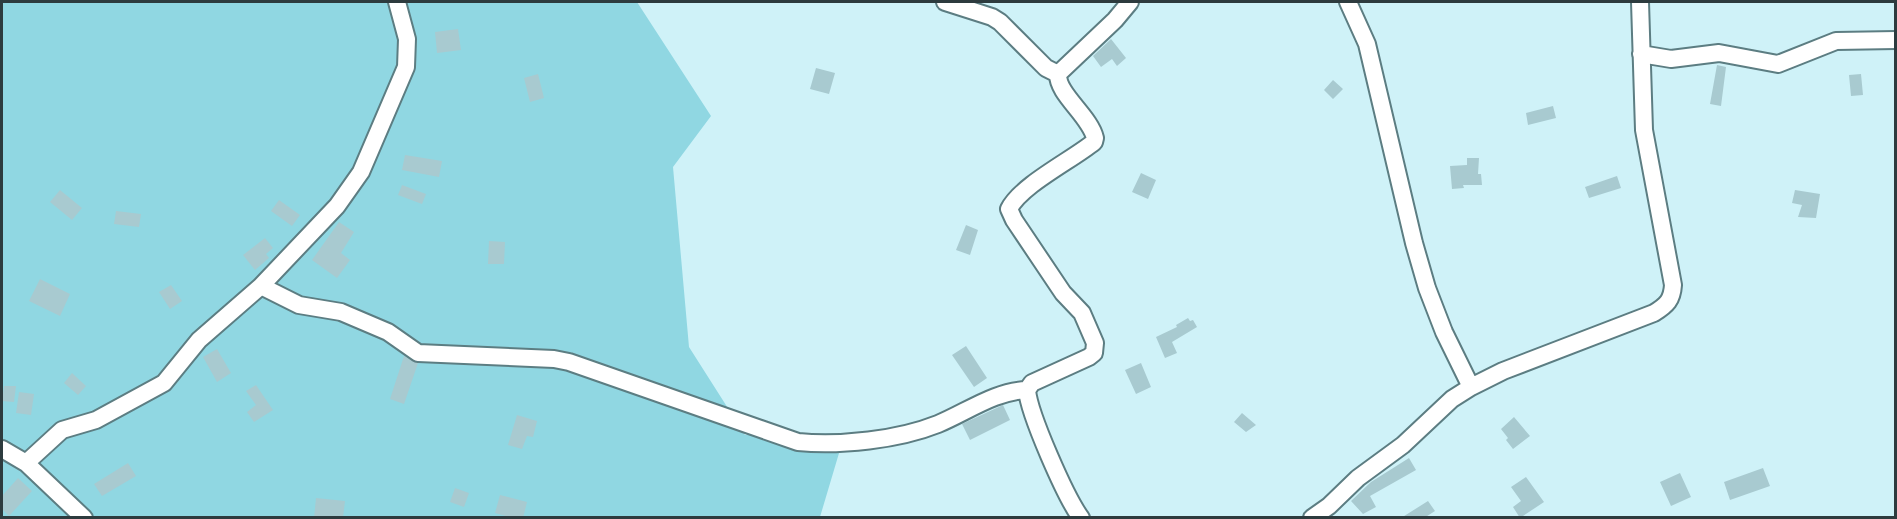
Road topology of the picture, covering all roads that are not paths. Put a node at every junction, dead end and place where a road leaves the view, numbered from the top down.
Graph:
1 (397, 2) edge
2 (945, 2) edge
3 (1130, 2) edge
4 (1348, 2) edge
5 (1640, 2) edge
6 (1896, 40) edge
7 (1641, 54) junction
8 (1058, 74) junction
9 (261, 286) junction
10 (1471, 387) junction
11 (1027, 390) junction
12 (2, 449) edge
13 (26, 462) junction
14 (84, 518) edge
15 (1081, 518) edge
16 (1312, 518) edge

1 - 9 street
2 - 8 street
3 - 8 street
4 - 10 street
5 - 7 street
6 - 7 street
7 - 10 street
8 - 11 street
9 - 11 street
9 - 13 street
10 - 16 street
11 - 15 street
12 - 13 street
13 - 14 street

